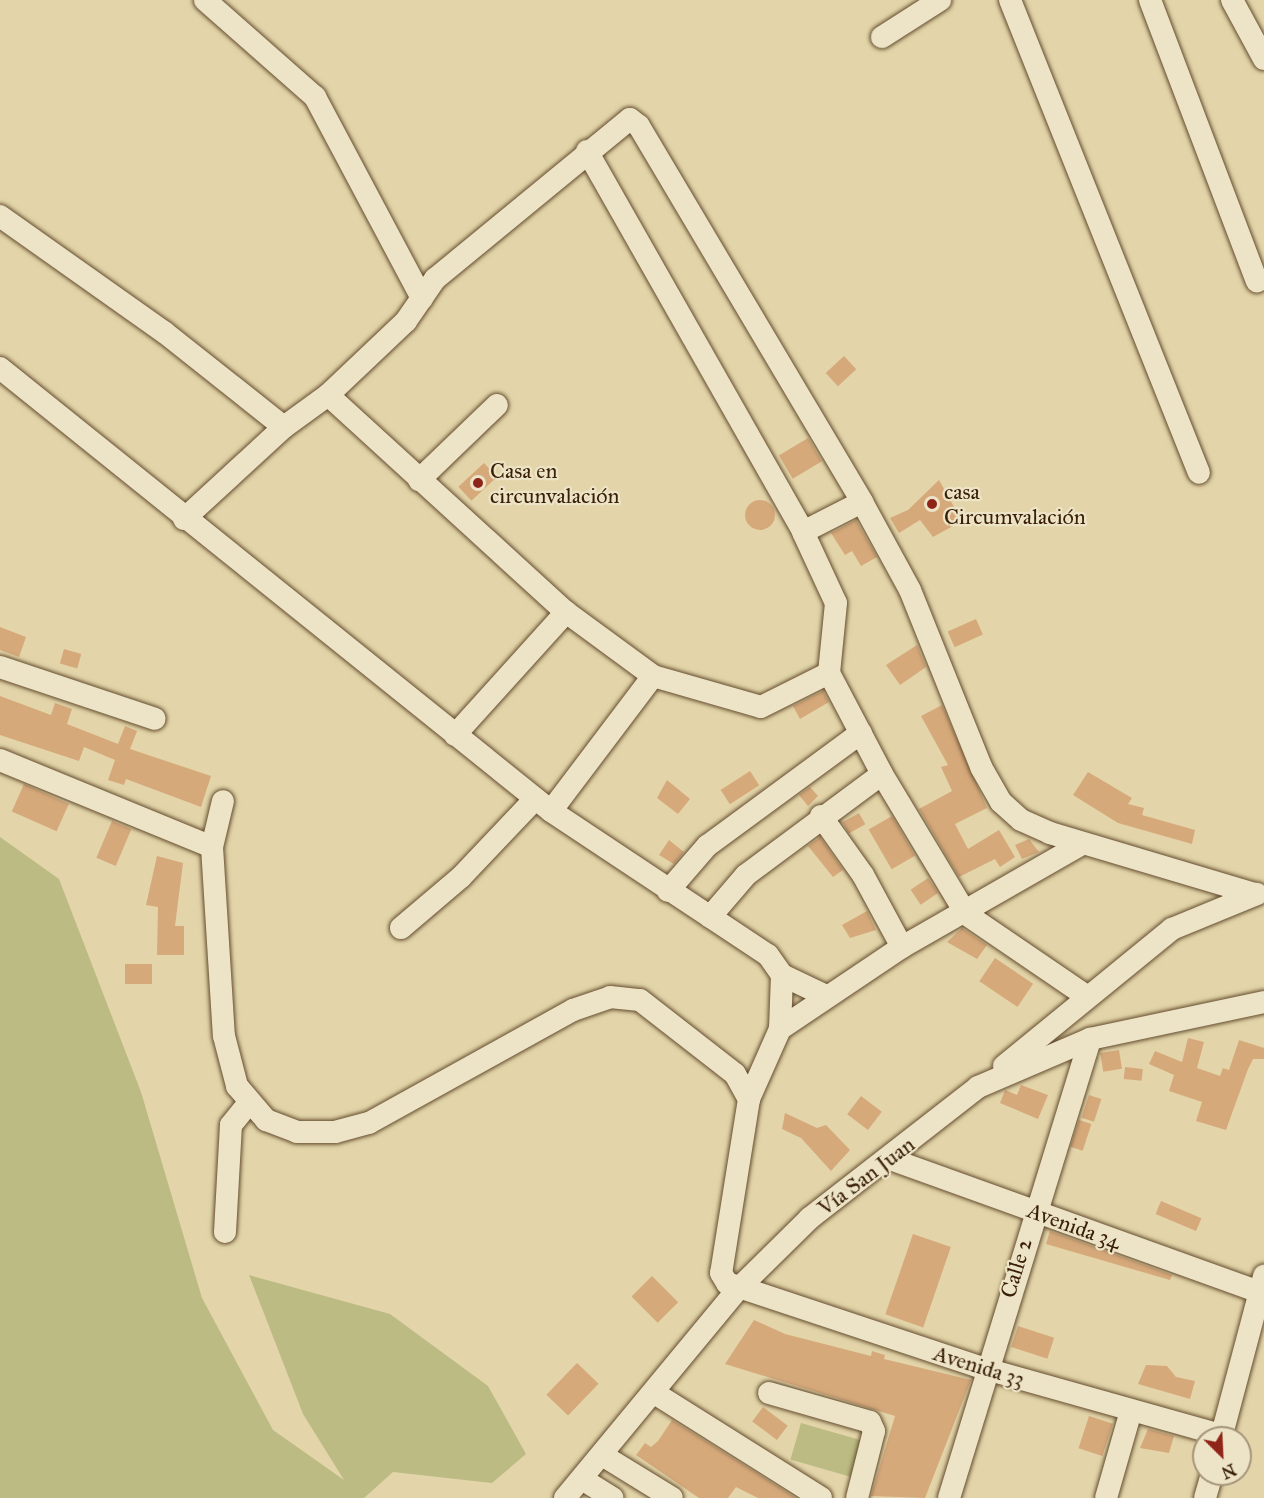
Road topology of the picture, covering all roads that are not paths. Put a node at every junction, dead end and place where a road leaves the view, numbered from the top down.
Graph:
1 (206, 0) edge
2 (940, 0) edge
3 (1010, 0) edge
4 (1150, 0) edge
5 (1232, 0) edge
6 (882, 37) dead end
7 (1264, 58) edge
8 (587, 151) junction
9 (0, 216) edge
10 (1257, 281) dead end
11 (422, 297) junction
12 (0, 368) edge
13 (328, 395) junction
14 (497, 405) dead end
15 (284, 427) junction
16 (1199, 472) dead end
17 (419, 480) junction
18 (862, 502) junction
19 (184, 519) junction
20 (803, 532) junction
21 (566, 612) junction
22 (0, 667) edge
23 (829, 673) junction
24 (653, 676) junction
25 (155, 718) dead end
26 (861, 733) junction
27 (455, 735) junction
28 (0, 760) edge
29 (882, 774) junction
30 (223, 801) dead end
31 (543, 805) junction
32 (821, 816) junction
33 (1082, 844) junction
34 (212, 847) junction
35 (668, 891) junction
36 (1259, 894) edge
37 (966, 914) junction
38 (710, 917) junction
39 (401, 928) dead end
40 (902, 947) junction
41 (782, 975) junction
42 (824, 995) junction
43 (1086, 996) junction
44 (1264, 1002) edge
45 (780, 1029) junction
46 (1090, 1039) junction
47 (978, 1087) junction
48 (749, 1099) junction
49 (248, 1104) junction
50 (890, 1159) junction
51 (1033, 1211) junction
52 (225, 1232) dead end
53 (1261, 1284) edge
54 (738, 1289) junction
55 (986, 1369) junction
56 (769, 1393) dead end
57 (656, 1394) junction
58 (1131, 1411) junction
59 (1224, 1426) edge
60 (1192, 1429) edge
61 (602, 1455) junction
62 (582, 1479) junction
63 (565, 1498) edge
64 (614, 1498) edge
65 (672, 1498) edge
66 (821, 1498) edge
67 (857, 1498) edge
68 (949, 1498) edge
69 (1106, 1498) edge

1 - 11 street
2 - 6 street
3 - 16 street
4 - 10 street
5 - 7 street
8 - 11 street
8 - 18 street
8 - 20 street
9 - 15 street
11 - 13 street
12 - 19 street
13 - 15 street
13 - 17 street
14 - 17 street
15 - 19 street
17 - 21 street
18 - 20 street
18 - 33 street
19 - 27 street
20 - 23 street
21 - 24 street
21 - 27 street
22 - 25 street
23 - 24 street
23 - 26 street
24 - 31 street
26 - 29 street
26 - 35 street
27 - 31 street
28 - 34 street
29 - 32 street
29 - 37 street
30 - 34 street
31 - 35 street
31 - 39 street
32 - 38 street
32 - 40 street
33 - 36 street
33 - 37 street
34 - 49 street
35 - 38 street
36 - 43 street
37 - 40 street
37 - 43 street
38 - 41 street
40 - 42 street
41 - 42 street
41 - 45 street
42 - 45 street
43 - 47 street
44 - 46 street, Vía San Juan
45 - 48 street
46 - 47 street, Vía San Juan
46 - 51 street, Calle 2
47 - 50 street, Vía San Juan
48 - 49 street
48 - 54 street
49 - 52 street
50 - 51 street, Avenida 34
50 - 54 street, Vía San Juan
51 - 53 street, Avenida 34
51 - 55 street, Calle 2
53 - 59 street
54 - 55 street, Avenida 33
54 - 57 street, Vía San Juan
55 - 58 street, Avenida 33
55 - 68 street, Calle 2
56 - 67 street
57 - 61 street, Vía San Juan
57 - 66 street
58 - 60 street, Avenida 33
58 - 69 street
61 - 62 street, Vía San Juan
61 - 65 street
62 - 63 street, Vía San Juan
62 - 64 street

